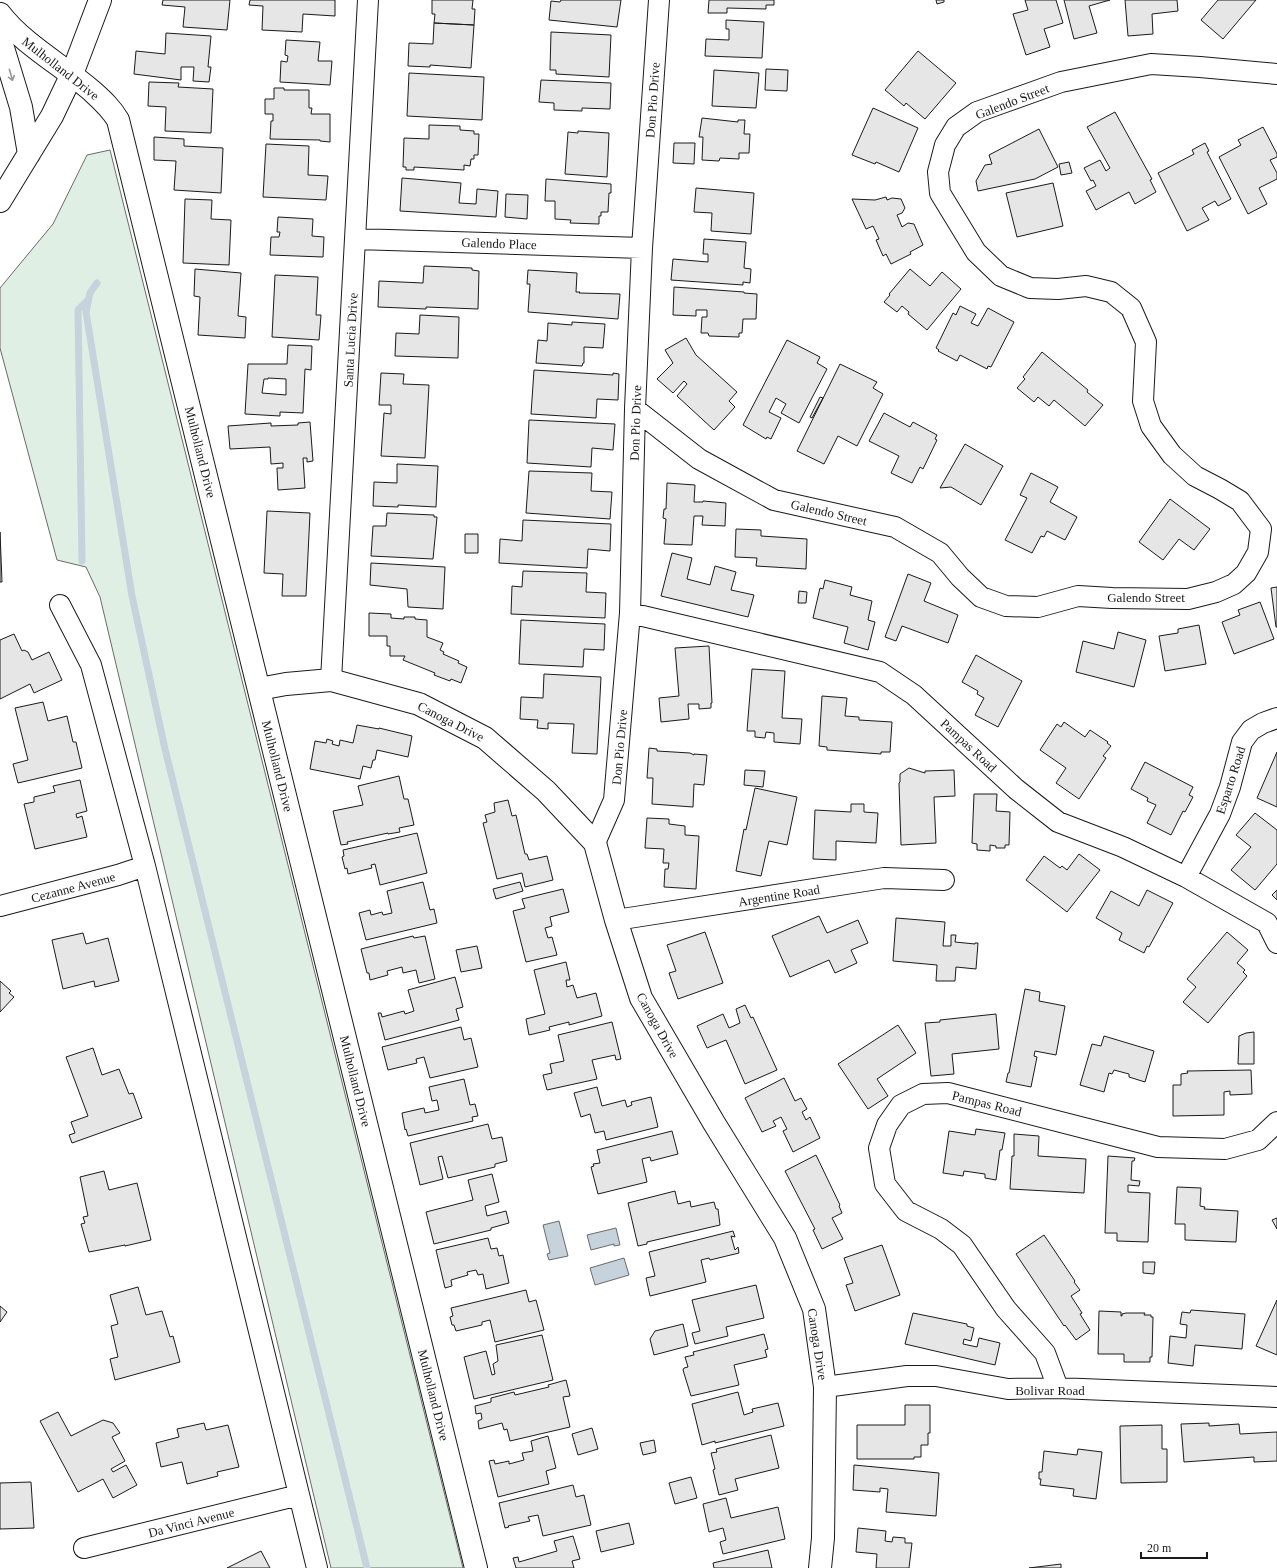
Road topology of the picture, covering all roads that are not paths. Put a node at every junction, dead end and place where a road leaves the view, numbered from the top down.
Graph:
1 (100, 0) edge
2 (368, 0) edge
3 (659, 0) edge
4 (0, 14) edge
5 (0, 38) edge
6 (72, 74) junction
7 (1277, 74) edge
8 (29, 154) junction
9 (0, 201) edge
10 (356, 239) junction
11 (642, 248) junction
12 (635, 409) junction
13 (1269, 529) edge
14 (60, 605) dead end
15 (630, 613) junction
16 (331, 680) junction
17 (259, 689) junction
18 (1277, 718) edge
19 (595, 842) junction
20 (145, 866) junction
21 (1186, 877) junction
22 (944, 880) dead end
23 (0, 906) edge
24 (616, 920) junction
25 (1277, 943) edge
26 (1277, 1122) edge
27 (825, 1387) junction
28 (1058, 1388) junction
29 (1277, 1397) edge
30 (299, 1495) junction
31 (84, 1548) dead end
32 (317, 1568) edge
33 (476, 1568) edge
34 (820, 1568) edge

1 - 6 main road
2 - 10 street, Santa Lucia Drive
3 - 11 street, Don Pio Drive
4 - 6 main road, Mulholland Drive
5 -> 8 main road
6 - 8 main road
6 - 17 main road, Mulholland Drive
7 - 13 street, Galendo Street
8 - 9 main road
10 - 11 street, Galendo Place
10 - 16 street, Santa Lucia Drive
11 - 12 street, Don Pio Drive
12 - 13 street, Galendo Street
12 - 15 street, Don Pio Drive
14 - 20 street
15 - 19 street, Don Pio Drive
15 - 21 street, Pampas Road
16 - 17 main road, Canoga Drive
16 - 19 main road, Canoga Drive
17 - 33 main road, Mulholland Drive
18 - 21 street, Esparto Road
19 - 24 main road, Canoga Drive
20 - 23 street, Cezanne Avenue
20 - 30 street
21 - 25 street, Pampas Road
22 - 24 street, Argentine Road
24 - 27 main road, Canoga Drive
26 - 28 street, Pampas Road
27 - 28 street, Bolivar Road
27 - 34 main road, Canoga Drive
28 - 29 street, Bolivar Road
30 - 31 street, Da Vinci Avenue
30 - 32 street

